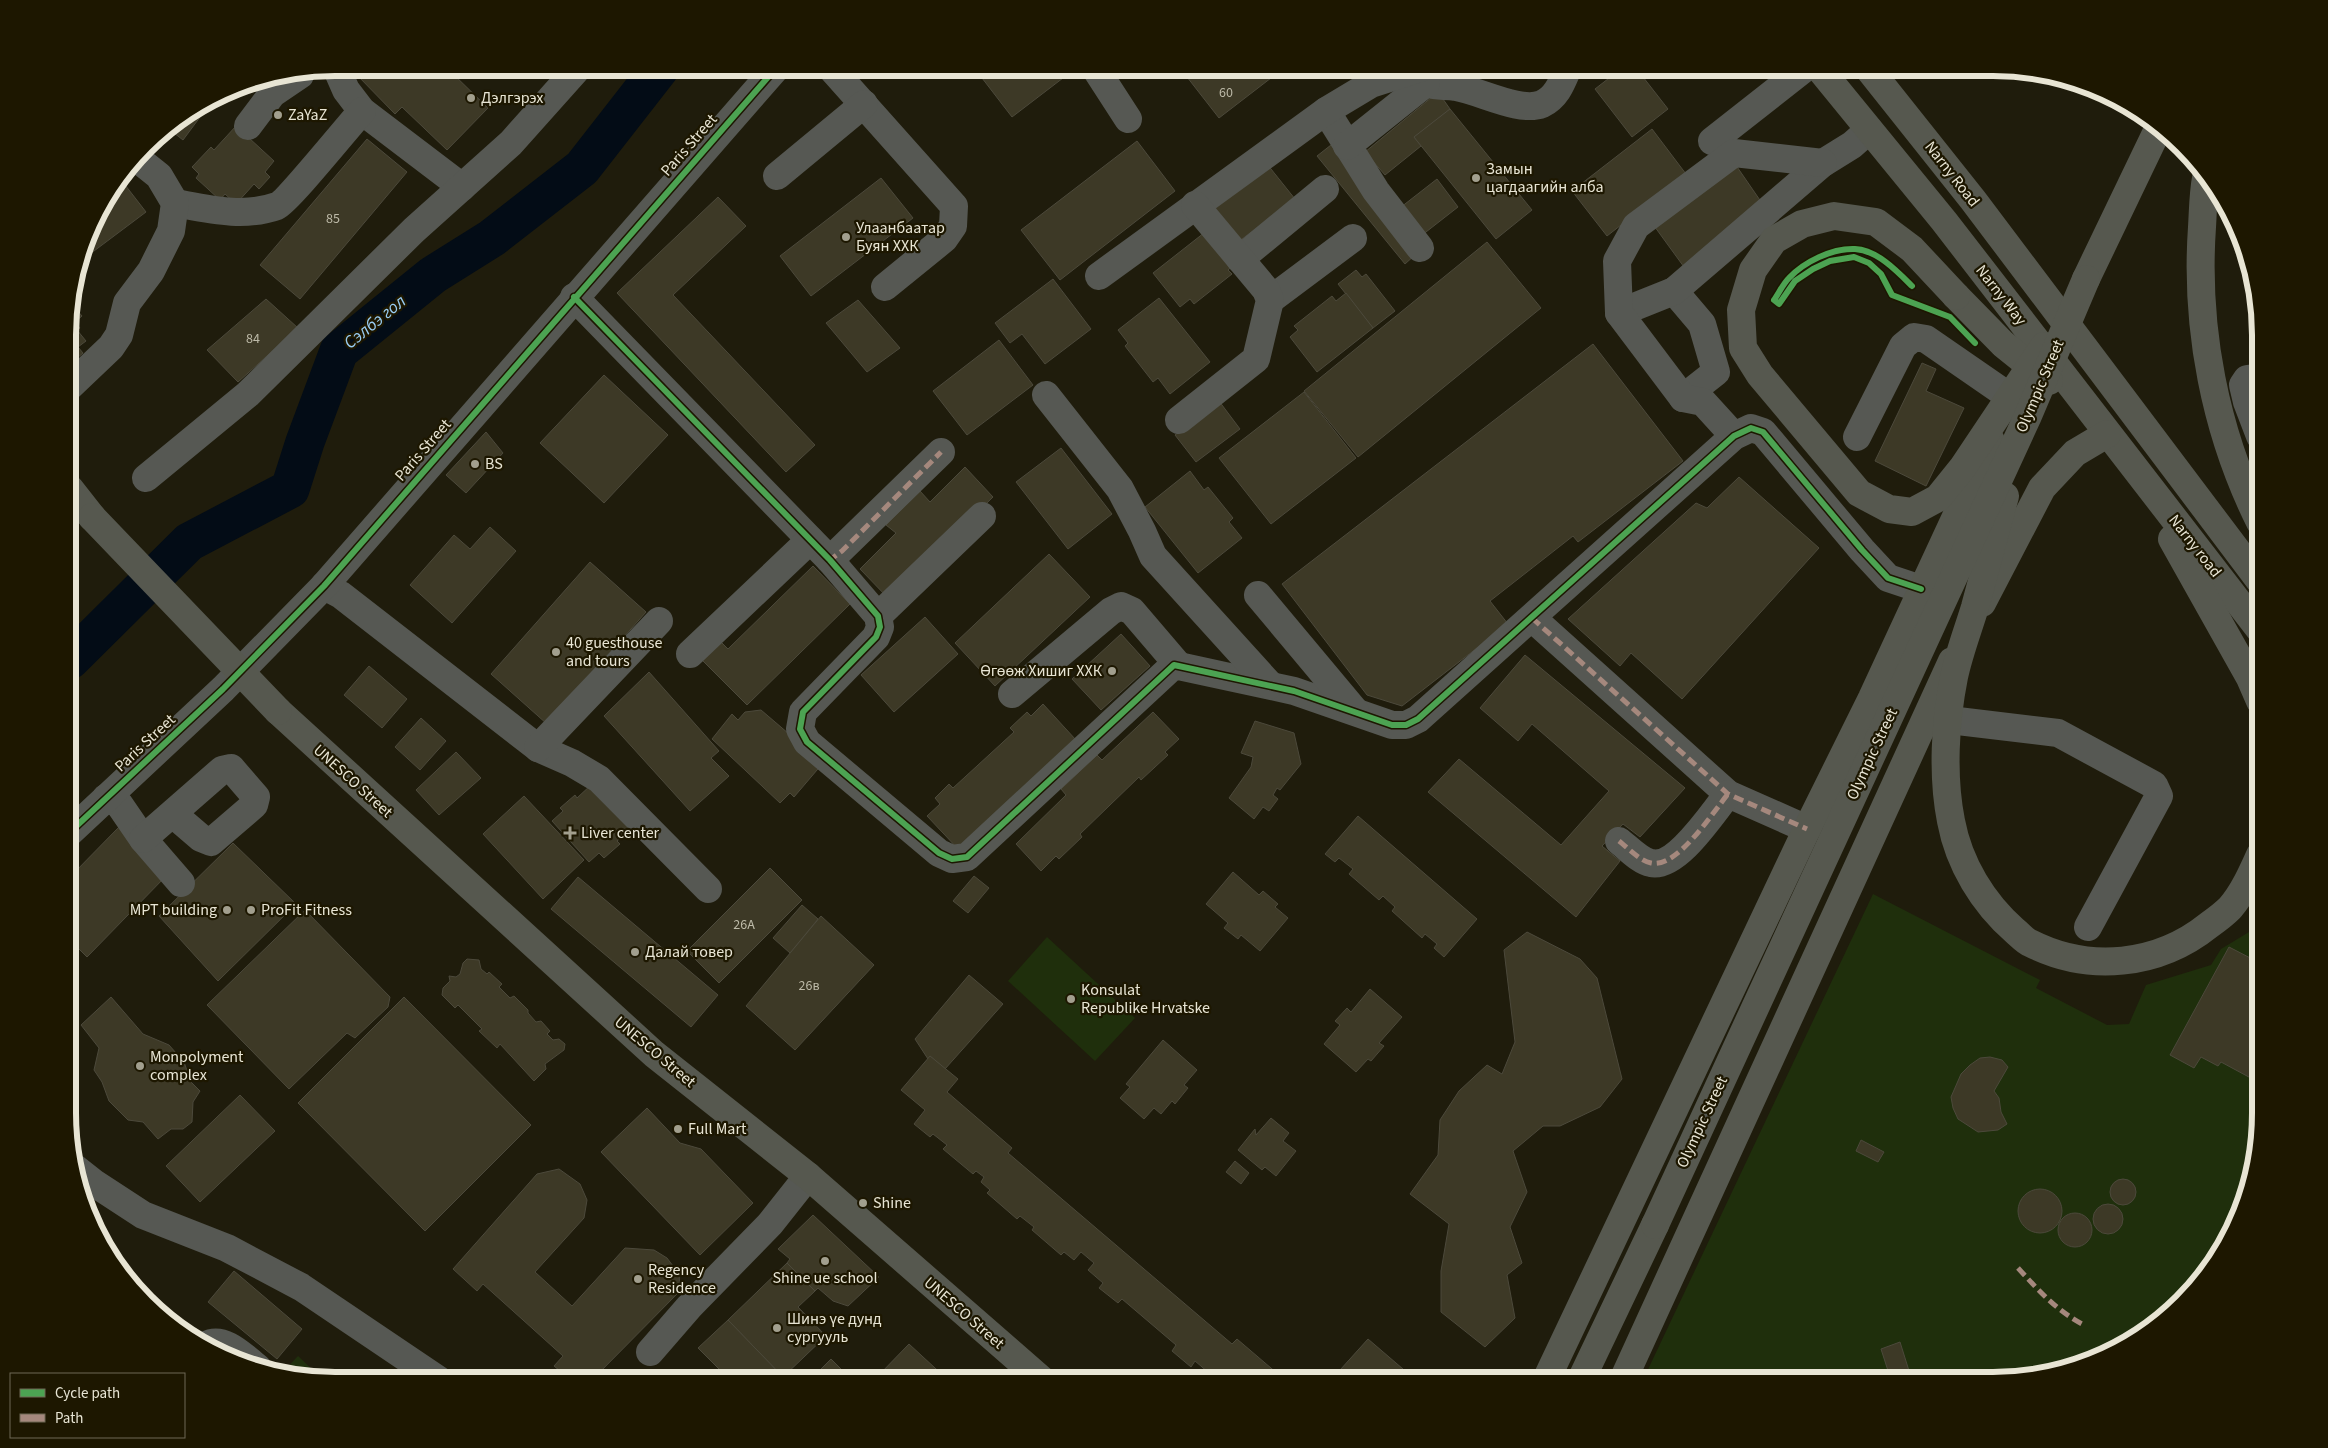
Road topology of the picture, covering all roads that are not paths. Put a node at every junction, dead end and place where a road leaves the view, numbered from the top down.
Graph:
1 (340, 76) edge
2 (571, 76) edge
3 (769, 76) edge
4 (838, 76) edge
5 (1100, 76) edge
6 (1392, 76) edge
7 (1418, 76) edge
8 (1426, 76) edge
9 (1565, 76) edge
10 (1795, 76) edge
11 (1825, 76) edge
12 (1874, 76) edge
13 (292, 80) edge
14 (864, 104) junction
15 (362, 111) junction
16 (1326, 111) junction
17 (1128, 119) dead end
18 (248, 126) dead end
19 (1869, 130) junction
20 (2155, 135) edge
21 (1712, 141) dead end
22 (1347, 146) junction
23 (143, 163) edge
24 (1823, 163) junction
25 (777, 176) dead end
26 (462, 187) junction
27 (2205, 187) edge
28 (1325, 189) dead end
29 (1973, 200) junction
30 (175, 202) junction
31 (1195, 205) junction
32 (1944, 221) junction
33 (1353, 238) dead end
34 (1420, 248) dead end
35 (1240, 259) junction
36 (1099, 276) dead end
37 (2086, 279) junction
38 (885, 287) dead end
39 (1674, 291) junction
40 (574, 297) junction
41 (1270, 300) junction
42 (1619, 313) junction
43 (2030, 350) junction
44 (2252, 378) edge
45 (76, 380) edge
46 (1046, 395) dead end
47 (1683, 398) junction
48 (2018, 408) junction
49 (2252, 417) edge
50 (1179, 420) dead end
51 (2100, 426) junction
52 (1734, 436) junction
53 (1857, 436) dead end
54 (941, 452) dead end
55 (2129, 462) junction
56 (146, 478) dead end
57 (76, 497) edge
58 (2252, 506) edge
59 (982, 516) dead end
60 (810, 540) junction
61 (830, 560) junction
62 (2252, 570) edge
63 (324, 586) junction
64 (1921, 588) junction
65 (1258, 595) dead end
66 (878, 616) junction
67 (1532, 618) junction
68 (2252, 620) edge
69 (659, 621) dead end
70 (1899, 636) junction
71 (690, 654) dead end
72 (1952, 661) junction
73 (1179, 666) junction
74 (2252, 684) edge
75 (1270, 685) junction
76 (1012, 694) dead end
77 (1872, 698) junction
78 (1356, 712) junction
79 (1925, 722) junction
80 (538, 748) junction
81 (1728, 794) junction
82 (106, 798) junction
83 (173, 814) dead end
84 (76, 826) edge
85 (1807, 829) junction
86 (143, 839) junction
87 (1619, 842) dead end
88 (2252, 874) edge
89 (181, 883) dead end
90 (708, 889) dead end
91 (2088, 928) dead end
92 (84, 1175) edge
93 (808, 1176) junction
94 (218, 1344) edge
95 (237, 1352) edge
96 (650, 1352) dead end
97 (427, 1372) edge
98 (1033, 1372) edge
99 (1550, 1372) edge
100 (1585, 1372) edge
101 (1627, 1372) edge

1 - 15 street
2 - 26 street
3 - 40 street, Paris Street
4 - 14 street
5 - 17 street
6 - 16 street
7 - 22 street
8 - 9 street
10 - 21 street
11 - 19 main road
12 - 29 main road, Narny Road
13 - 18 street
14 - 25 street
14 - 38 street
15 - 26 street
15 - 30 street
16 - 22 street
16 - 31 street
19 - 24 street
19 - 32 main road, Narny Way
20 - 37 main road, Olympic Street
22 - 34 street
23 - 30 street
24 - 39 street
24 - 42 street
26 - 56 street
27 - 58 main road
28 - 35 street
29 - 32 main road
29 - 62 main road, Narny Road
30 - 45 street
31 - 35 street
31 - 36 street
32 - 43 main road, Narny Way
33 - 41 street
35 - 41 street
37 - 43 main road, bridge
37 - 48 main road, Olympic Street, bridge
39 - 42 street
39 - 47 street
40 - 60 street
40 - 63 street, Paris Street
41 - 50 street
42 - 47 street
43 - 48 main road
43 - 51 main road, Narny Way
44 - 49 street
46 - 75 street
47 - 52 street
48 - 53 street
48 - 64 main road
48 - 88 main road, bridge
48 - 100 main road, Olympic Street, bridge
51 - 55 main road, Narny Way
51 - 72 main road
52 - 64 street
52 - 67 street
54 - 61 street
55 - 68 main road, Narny road
55 - 74 main road
57 - 93 main road, UNESCO Street, bridge
59 - 66 street
60 - 61 street
60 - 71 street
61 - 66 street
63 - 80 street
63 - 82 street, Paris Street
64 - 70 main road
65 - 78 street
66 - 73 street
67 - 78 street
67 - 81 street
69 - 80 street
70 - 72 main road
70 - 77 main road
72 - 79 main road
73 - 75 street
73 - 76 street
75 - 78 street
77 - 79 main road
77 - 85 main road
79 - 91 street
79 - 101 main road
80 - 90 street
81 - 85 street
81 - 87 street
82 - 84 street, Paris Street
82 - 86 street
83 - 86 street
85 - 99 main road
86 - 89 street
92 - 97 street
93 - 96 street
93 - 98 main road, UNESCO Street
94 - 95 street

